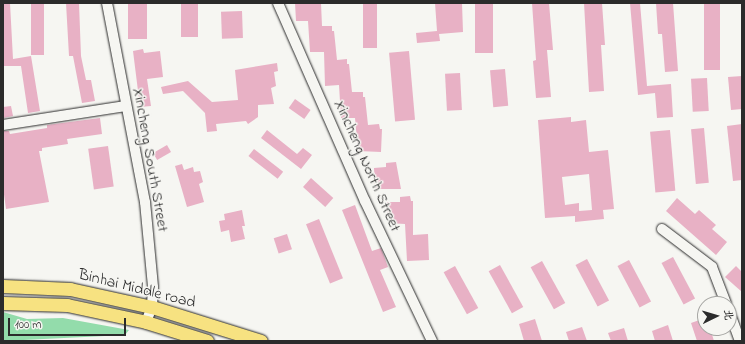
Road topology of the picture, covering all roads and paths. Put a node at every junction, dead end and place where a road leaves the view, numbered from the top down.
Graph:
1 (107, 3) edge
2 (278, 3) edge
3 (126, 106) junction
4 (3, 126) edge
5 (662, 229) dead end
6 (3, 286) edge
7 (723, 296) edge
8 (3, 303) edge
9 (152, 307) junction
10 (146, 322) junction
11 (207, 341) edge
12 (261, 341) edge
13 (432, 341) edge

1 - 3 street, Xincheng South Street
2 - 13 street, Xincheng North Street
3 - 4 street
3 - 9 street, Xincheng South Street
5 - 7 street
6 - 9 main road, Binhai Middle road
8 - 10 main road, Binhai Middle road
9 - 10 street, Xincheng South Street
9 - 12 main road, Binhai Middle road
10 - 11 main road, Binhai Middle road

